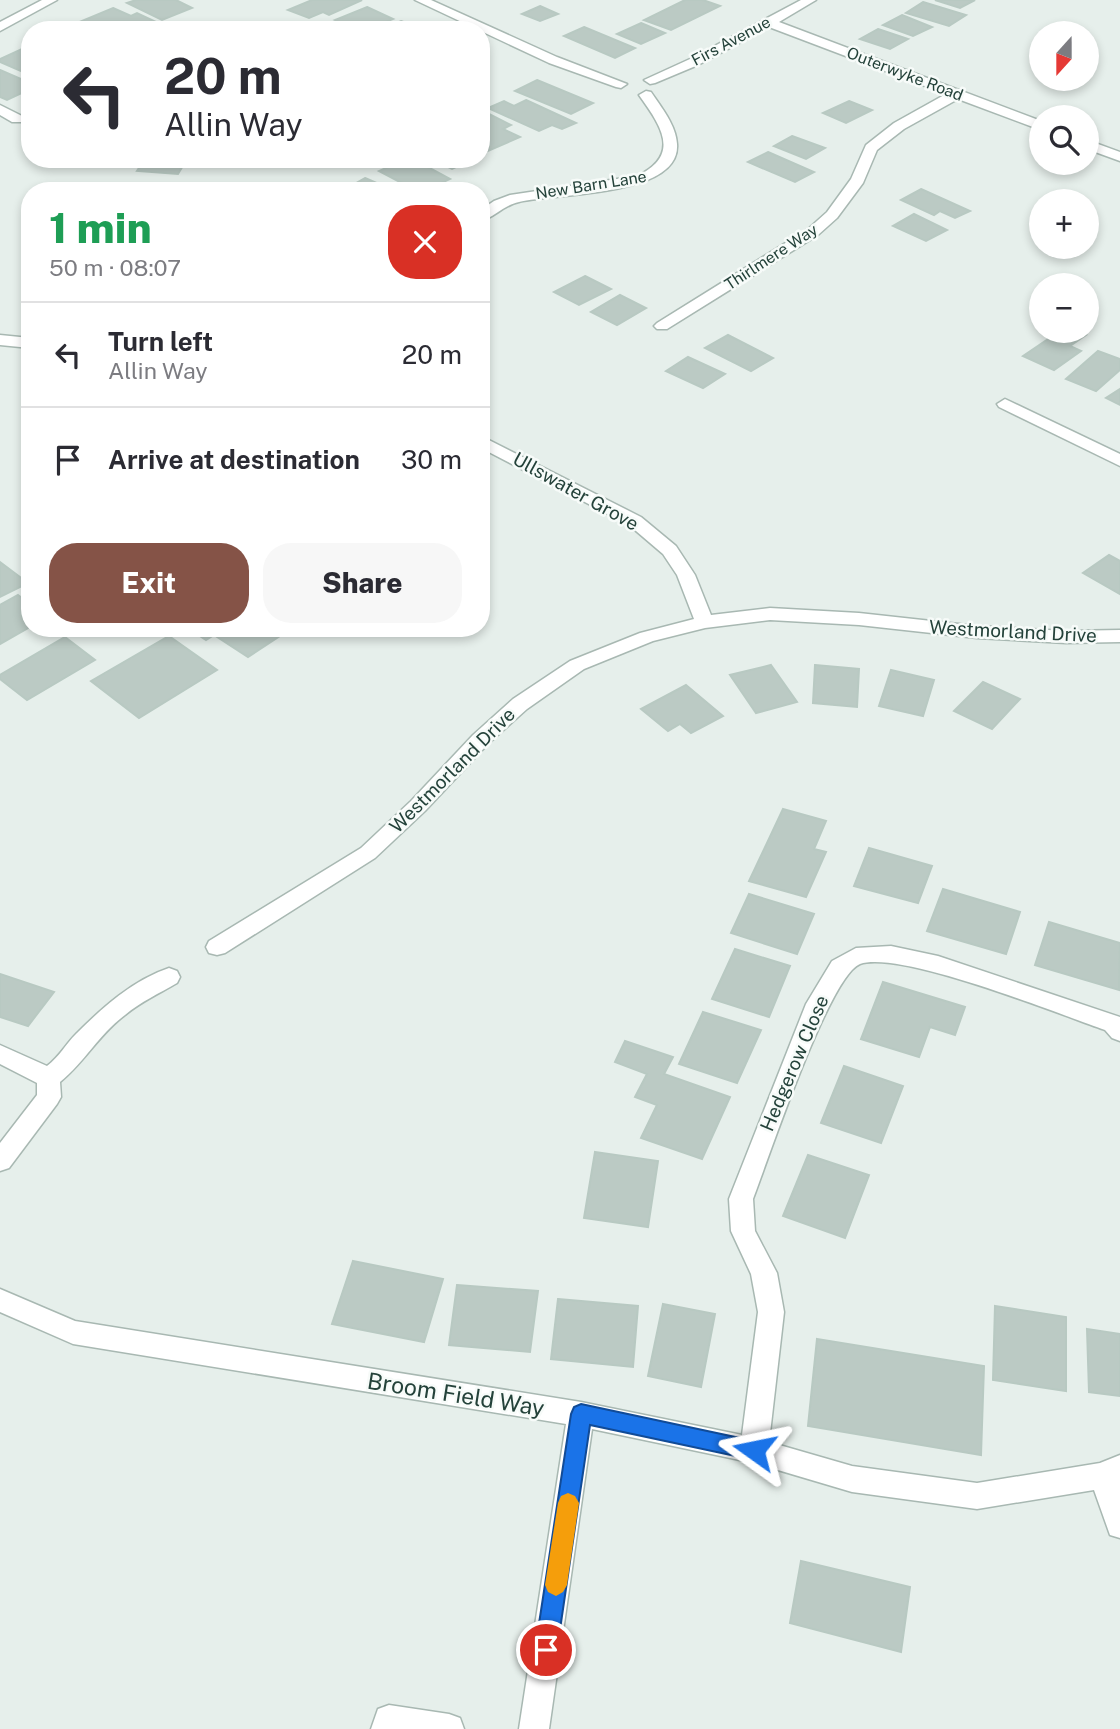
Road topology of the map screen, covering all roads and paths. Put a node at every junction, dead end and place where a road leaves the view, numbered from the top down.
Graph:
1 (51, 0) edge
2 (421, 0) edge
3 (810, 0) edge
4 (467, 21) edge
5 (768, 22) junction
6 (0, 27) edge
7 (490, 31) edge
8 (650, 80) junction
9 (632, 92) junction
10 (957, 94) junction
11 (0, 109) edge
12 (17, 118) dead end
13 (1029, 122) edge
14 (1099, 149) edge
15 (1120, 157) edge
16 (490, 210) edge
17 (662, 326) dead end
18 (0, 340) edge
19 (21, 342) edge
20 (1005, 404) dead end
21 (490, 445) edge
22 (1120, 461) edge
23 (705, 622) junction
24 (1120, 636) edge
25 (217, 947) dead end
26 (169, 976) dead end
27 (1120, 1032) edge
28 (0, 1054) edge
29 (48, 1078) junction
30 (0, 1161) edge
31 (0, 1300) edge
32 (581, 1414) junction
33 (754, 1450) junction
34 (1111, 1472) edge
35 (1120, 1525) edge
36 (386, 1729) edge
37 (449, 1729) edge
38 (534, 1729) edge

1 - 6 street
2 - 4 street
3 - 5 street, Firs Avenue
5 - 8 street, Firs Avenue
5 - 10 street, Outerwyke Road
7 - 9 street
8 - 9 street, Firs Avenue
8 - 9 street
9 - 16 street, New Barn Lane
10 - 13 street, Outerwyke Road
10 - 17 street, Thirlmere Way
11 - 12 street
14 - 15 street
18 - 19 street
20 - 22 street
21 - 23 street, Ullswater Grove
23 - 24 street, Westmorland Drive
23 - 25 street, Westmorland Drive
26 - 29 street
27 - 33 street, Hedgerow Close
28 - 29 street
29 - 30 street
31 - 32 street, Broom Field Way
32 - 33 street, Broom Field Way
32 - 38 street
33 - 34 street, Broom Field Way
34 - 35 street
36 - 37 street

